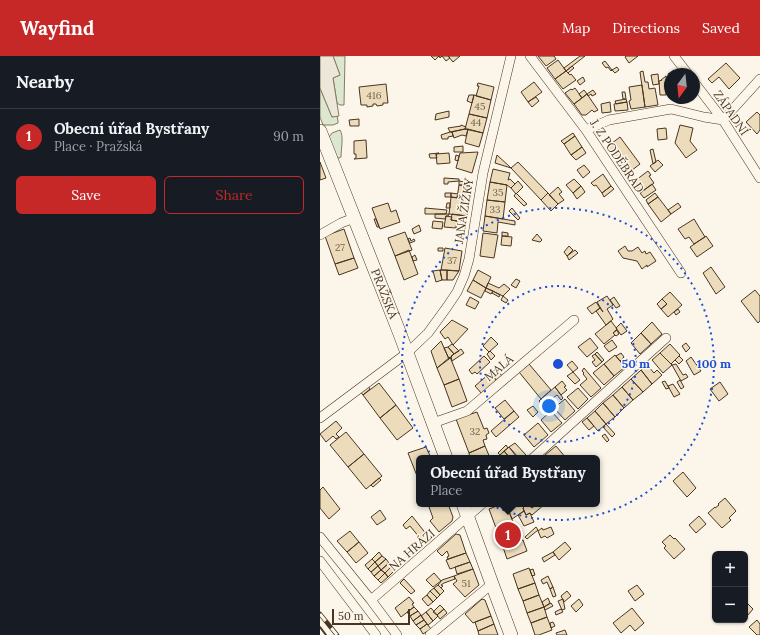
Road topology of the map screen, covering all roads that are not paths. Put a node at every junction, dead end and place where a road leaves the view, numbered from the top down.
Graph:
1 (511, 56) edge
2 (530, 56) edge
3 (674, 56) edge
4 (683, 68) edge
5 (760, 79) edge
6 (700, 90) edge
7 (723, 120) junction
8 (586, 130) junction
9 (320, 131) edge
10 (760, 178) edge
11 (354, 218) junction
12 (320, 235) edge
13 (681, 274) dead end
14 (574, 320) dead end
15 (666, 338) dead end
16 (407, 353) junction
17 (320, 418) edge
18 (433, 423) junction
19 (445, 455) edge
20 (536, 455) edge
21 (464, 507) edge
22 (479, 507) edge
23 (468, 517) junction
24 (320, 537) edge
25 (320, 561) edge
26 (492, 584) junction
27 (371, 600) junction
28 (376, 635) edge
29 (397, 635) edge
30 (430, 635) edge
31 (511, 635) edge

1 - 16 street, JANA ŽIŽKY
2 - 8 street, J. Z PODĚBRAD
3 - 4 street
5 - 7 street
6 - 7 street, ZÁPADNÍ
7 - 8 street
7 - 10 street, ZÁPADNÍ
8 - 13 street, J. Z PODĚBRAD
9 - 11 street, PRAŽSKÁ
11 - 12 street
11 - 16 street, PRAŽSKÁ
14 - 18 street, MALÁ
15 - 20 street
16 - 17 street, JANA ŽIŽKY
16 - 18 street, PRAŽSKÁ
18 - 19 street, PRAŽSKÁ
21 - 23 street
22 - 23 street, NA HRÁZI
23 - 26 street
23 - 27 street, NA HRÁZI
24 - 27 street
25 - 28 street
26 - 30 street
26 - 31 street
27 - 29 street

